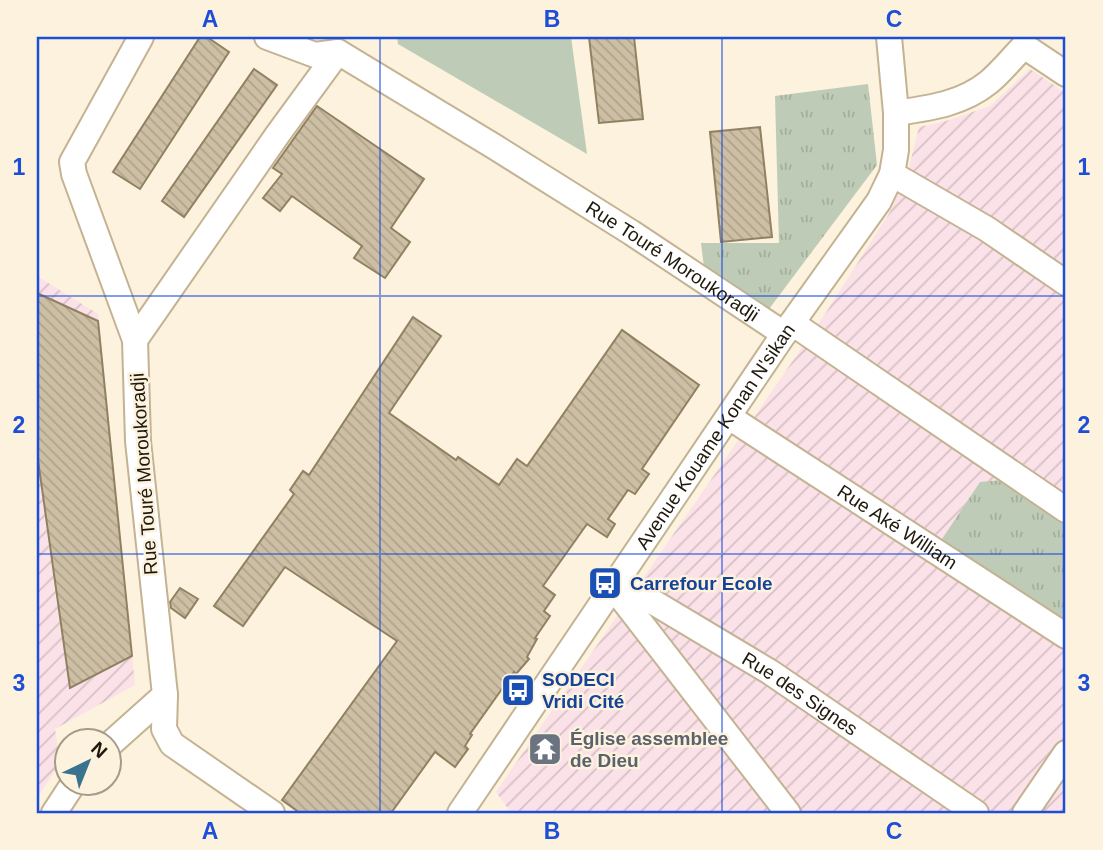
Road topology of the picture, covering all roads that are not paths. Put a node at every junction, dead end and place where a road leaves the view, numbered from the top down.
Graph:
1 (141, 37) edge
2 (267, 37) edge
3 (889, 37) edge
4 (338, 52) junction
5 (1066, 75) edge
6 (896, 113) junction
7 (892, 174) junction
8 (1066, 283) edge
9 (788, 329) junction
10 (135, 340) junction
11 (729, 417) junction
12 (1066, 510) edge
13 (615, 584) junction
14 (1066, 636) edge
15 (165, 695) junction
16 (122, 733) edge
17 (1066, 753) edge
18 (64, 798) edge
19 (54, 813) edge
20 (272, 813) edge
21 (460, 813) edge
22 (788, 813) edge
23 (976, 813) edge
24 (1025, 813) edge

1 - 10 street, Rue Touré Moroukoradji
2 - 4 street, Rue Touré Moroukoradji
3 - 6 street, Avenue Kouame Konan N'sikan
4 - 9 street, Rue Touré Moroukoradji
4 - 10 street
5 - 6 street
6 - 7 street, Avenue Kouame Konan N'sikan
7 - 8 street
7 - 9 street, Avenue Kouame Konan N'sikan
9 - 11 street, Avenue Kouame Konan N'sikan
9 - 12 street, Rue Touré Moroukoradji
10 - 15 street, Rue Touré Moroukoradji
11 - 13 street, Avenue Kouame Konan N'sikan
11 - 14 street, Rue Aké William
13 - 21 street, Avenue Kouame Konan N'sikan
13 - 22 street
13 - 23 street, Rue des Signes
15 - 16 street
15 - 20 street, Rue Touré Moroukoradji
17 - 24 street
18 - 19 street

